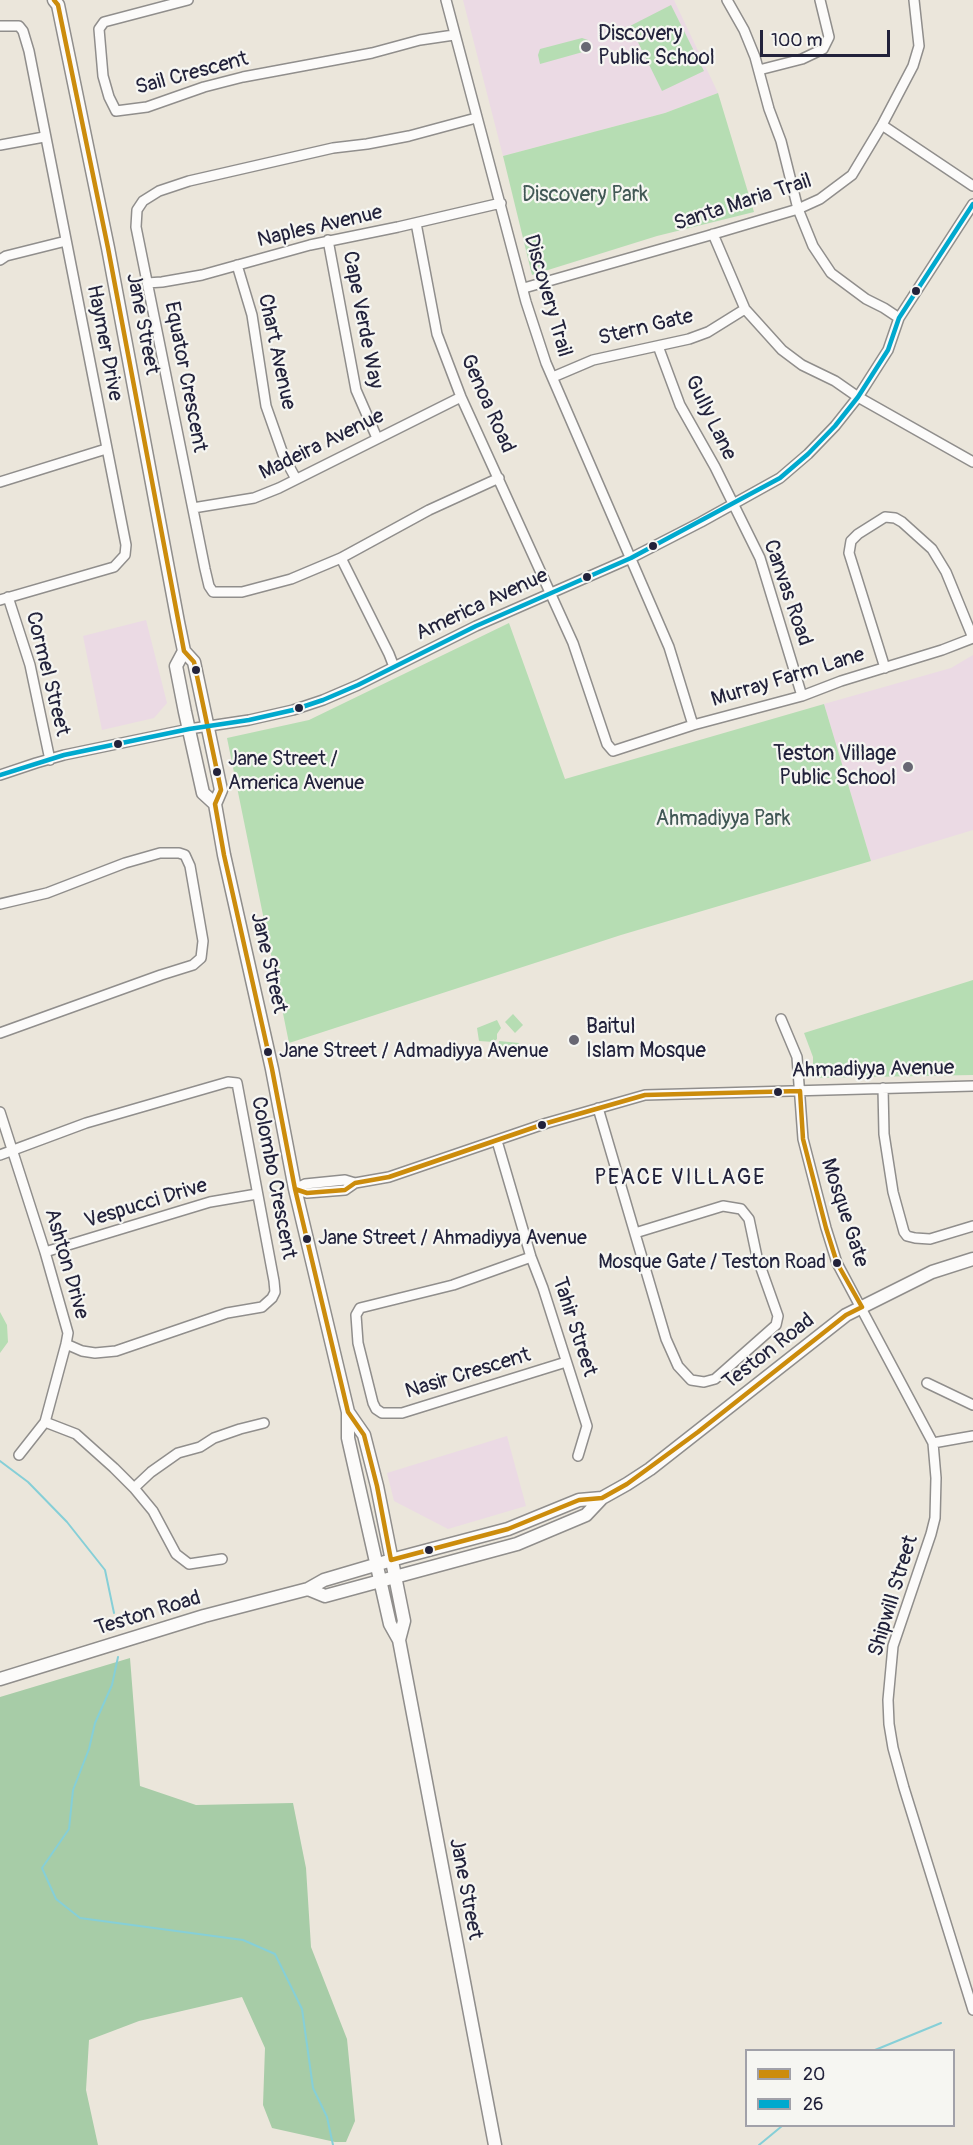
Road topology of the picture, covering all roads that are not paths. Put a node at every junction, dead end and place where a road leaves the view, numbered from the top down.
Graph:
1 (188, 0) edge
2 (446, 0) edge
3 (727, 0) edge
4 (820, 0) edge
5 (914, 0) edge
6 (57, 2) edge
7 (0, 26) edge
8 (454, 34) junction
9 (759, 70) junction
10 (476, 118) junction
11 (882, 125) junction
12 (44, 137) junction
13 (0, 146) edge
14 (973, 186) edge
15 (501, 203) junction
16 (973, 204) edge
17 (798, 209) junction
18 (416, 223) junction
19 (713, 234) junction
20 (328, 240) junction
21 (66, 241) junction
22 (0, 260) edge
23 (237, 266) junction
24 (147, 283) junction
25 (524, 288) junction
26 (745, 309) junction
27 (899, 318) junction
28 (658, 346) junction
29 (553, 377) junction
30 (461, 397) junction
31 (858, 397) junction
32 (377, 438) junction
33 (106, 449) junction
34 (973, 462) edge
35 (499, 478) junction
36 (296, 479) junction
37 (0, 482) edge
38 (732, 505) junction
39 (193, 508) junction
40 (341, 558) junction
41 (631, 558) junction
42 (549, 592) junction
43 (4, 598) edge
44 (973, 638) edge
45 (184, 651) junction
46 (394, 667) junction
47 (885, 668) junction
48 (802, 696) junction
49 (693, 725) junction
50 (207, 726) junction
51 (189, 729) junction
52 (613, 751) joint
53 (50, 760) junction
54 (0, 775) edge
55 (215, 804) junction
56 (0, 904) edge
57 (781, 1019) dead end
58 (0, 1033) edge
59 (973, 1086) edge
60 (883, 1088) junction
61 (800, 1091) junction
62 (598, 1108) junction
63 (0, 1112) edge
64 (496, 1141) junction
65 (12, 1151) junction
66 (0, 1155) edge
67 (295, 1189) junction
68 (257, 1194) junction
69 (973, 1226) edge
70 (635, 1233) junction
71 (45, 1252) junction
72 (531, 1257) junction
73 (973, 1259) edge
74 (862, 1306) junction
75 (66, 1344) junction
76 (566, 1362) junction
77 (927, 1383) dead end
78 (973, 1405) edge
79 (348, 1412) junction
80 (45, 1422) junction
81 (264, 1423) dead end
82 (973, 1436) edge
83 (933, 1443) junction
84 (19, 1455) dead end
85 (578, 1456) dead end
86 (134, 1488) junction
87 (602, 1498) junction
88 (222, 1558) dead end
89 (391, 1560) junction
90 (376, 1564) junction
91 (395, 1577) junction
92 (380, 1581) junction
93 (308, 1589) junction
94 (399, 1640) junction
95 (0, 1679) edge
96 (973, 2010) edge
97 (495, 2145) edge

1 - 8 street, Sail Crescent
2 - 8 street, Discovery Trail
3 - 9 street
4 - 9 street
5 - 11 street, Santa Maria Trail
6 - 45 main road, Jane Street
7 - 12 street, Haymer Drive
8 - 10 street, Discovery Trail
9 - 17 street
10 - 15 street, Discovery Trail
10 - 24 street, Equator Crescent
11 - 14 street
11 - 17 street, Santa Maria Trail
12 - 13 street
12 - 21 street, Haymer Drive
15 - 18 street, Naples Avenue
15 - 25 street, Discovery Trail
16 - 27 street, America Avenue
17 - 19 street, Santa Maria Trail
17 - 27 street
18 - 20 street, Naples Avenue
18 - 30 street, Genoa Road
19 - 25 street, Santa Maria Trail
19 - 26 street
20 - 23 street, Naples Avenue
20 - 32 street, Cape Verde Way
21 - 22 street
21 - 33 street, Haymer Drive
23 - 24 street, Naples Avenue
23 - 36 street, Chart Avenue
24 - 39 street, Equator Crescent
25 - 29 street, Discovery Trail
26 - 28 street, Stern Gate
26 - 31 street
27 - 31 street, America Avenue
28 - 29 street, Stern Gate
28 - 38 street, Gully Lane
29 - 41 street, Discovery Trail
30 - 32 street, Madeira Avenue
30 - 35 street, Genoa Road
31 - 34 street
31 - 38 street, America Avenue
32 - 36 street, Madeira Avenue
33 - 37 street
33 - 43 street, Haymer Drive
35 - 40 street, Equator Crescent
35 - 42 street, Genoa Road
36 - 39 street, Madeira Avenue
38 - 41 street, America Avenue
38 - 48 street, Canvas Road
39 - 40 street, Equator Crescent
40 - 46 street
41 - 42 street, America Avenue
41 - 49 street, Discovery Trail
42 - 46 street, America Avenue
42 - 52 street, Genoa Road
43 - 53 street, Cormel Street
44 - 47 street, Murray Farm Lane
44 - 47 street
45 - 50 main road, Jane Street
45 - 51 main road, Jane Street
46 - 50 street, America Avenue
47 - 48 street, Murray Farm Lane
48 - 49 street, Murray Farm Lane
49 - 52 street, Murray Farm Lane
50 - 51 street, America Avenue
50 - 55 main road, Jane Street
51 - 53 street, America Avenue
51 - 55 main road, Jane Street
53 - 54 street, America Avenue
55 - 67 main road, Jane Street
56 - 58 street
57 - 61 street, Mosque Gate
59 - 60 street, Ahmadiyya Avenue
60 - 61 street, Ahmadiyya Avenue
60 - 69 street
61 - 62 street, Ahmadiyya Avenue
61 - 74 street, Mosque Gate
62 - 64 street, Ahmadiyya Avenue
62 - 70 street
63 - 65 street, Ashton Drive
64 - 67 street, Ahmadiyya Avenue
64 - 72 street, Tahir Street
65 - 66 street
65 - 68 street, Colombo Crescent
65 - 71 street, Ashton Drive
67 - 79 main road, Jane Street
68 - 71 street, Vespucci Drive
68 - 75 street, Colombo Crescent
70 - 70 street
71 - 75 street, Ashton Drive
72 - 76 street, Tahir Street
72 - 76 street, Nasir Crescent
73 - 74 main road, Teston Road
74 - 83 street, Shipwill Street
74 - 87 main road, Teston Road
75 - 80 street, Ashton Drive
76 - 85 street, Tahir Street
77 - 78 street
79 - 89 main road, Jane Street
79 - 90 main road, Jane Street
80 - 84 street, Ashton Drive
80 - 86 street
81 - 86 street
82 - 83 street
83 - 96 street, Shipwill Street
86 - 88 street
87 - 89 main road, Teston Road
87 - 91 main road, Teston Road
89 - 90 main road, Teston Road
89 - 91 main road, Jane Street
90 - 92 main road, Jane Street
90 - 93 main road, Teston Road
91 - 92 main road, Teston Road
91 - 94 main road, Jane Street
92 - 93 main road, Teston Road
92 - 94 main road, Jane Street
93 - 95 main road, Teston Road
94 - 97 main road, Jane Street

